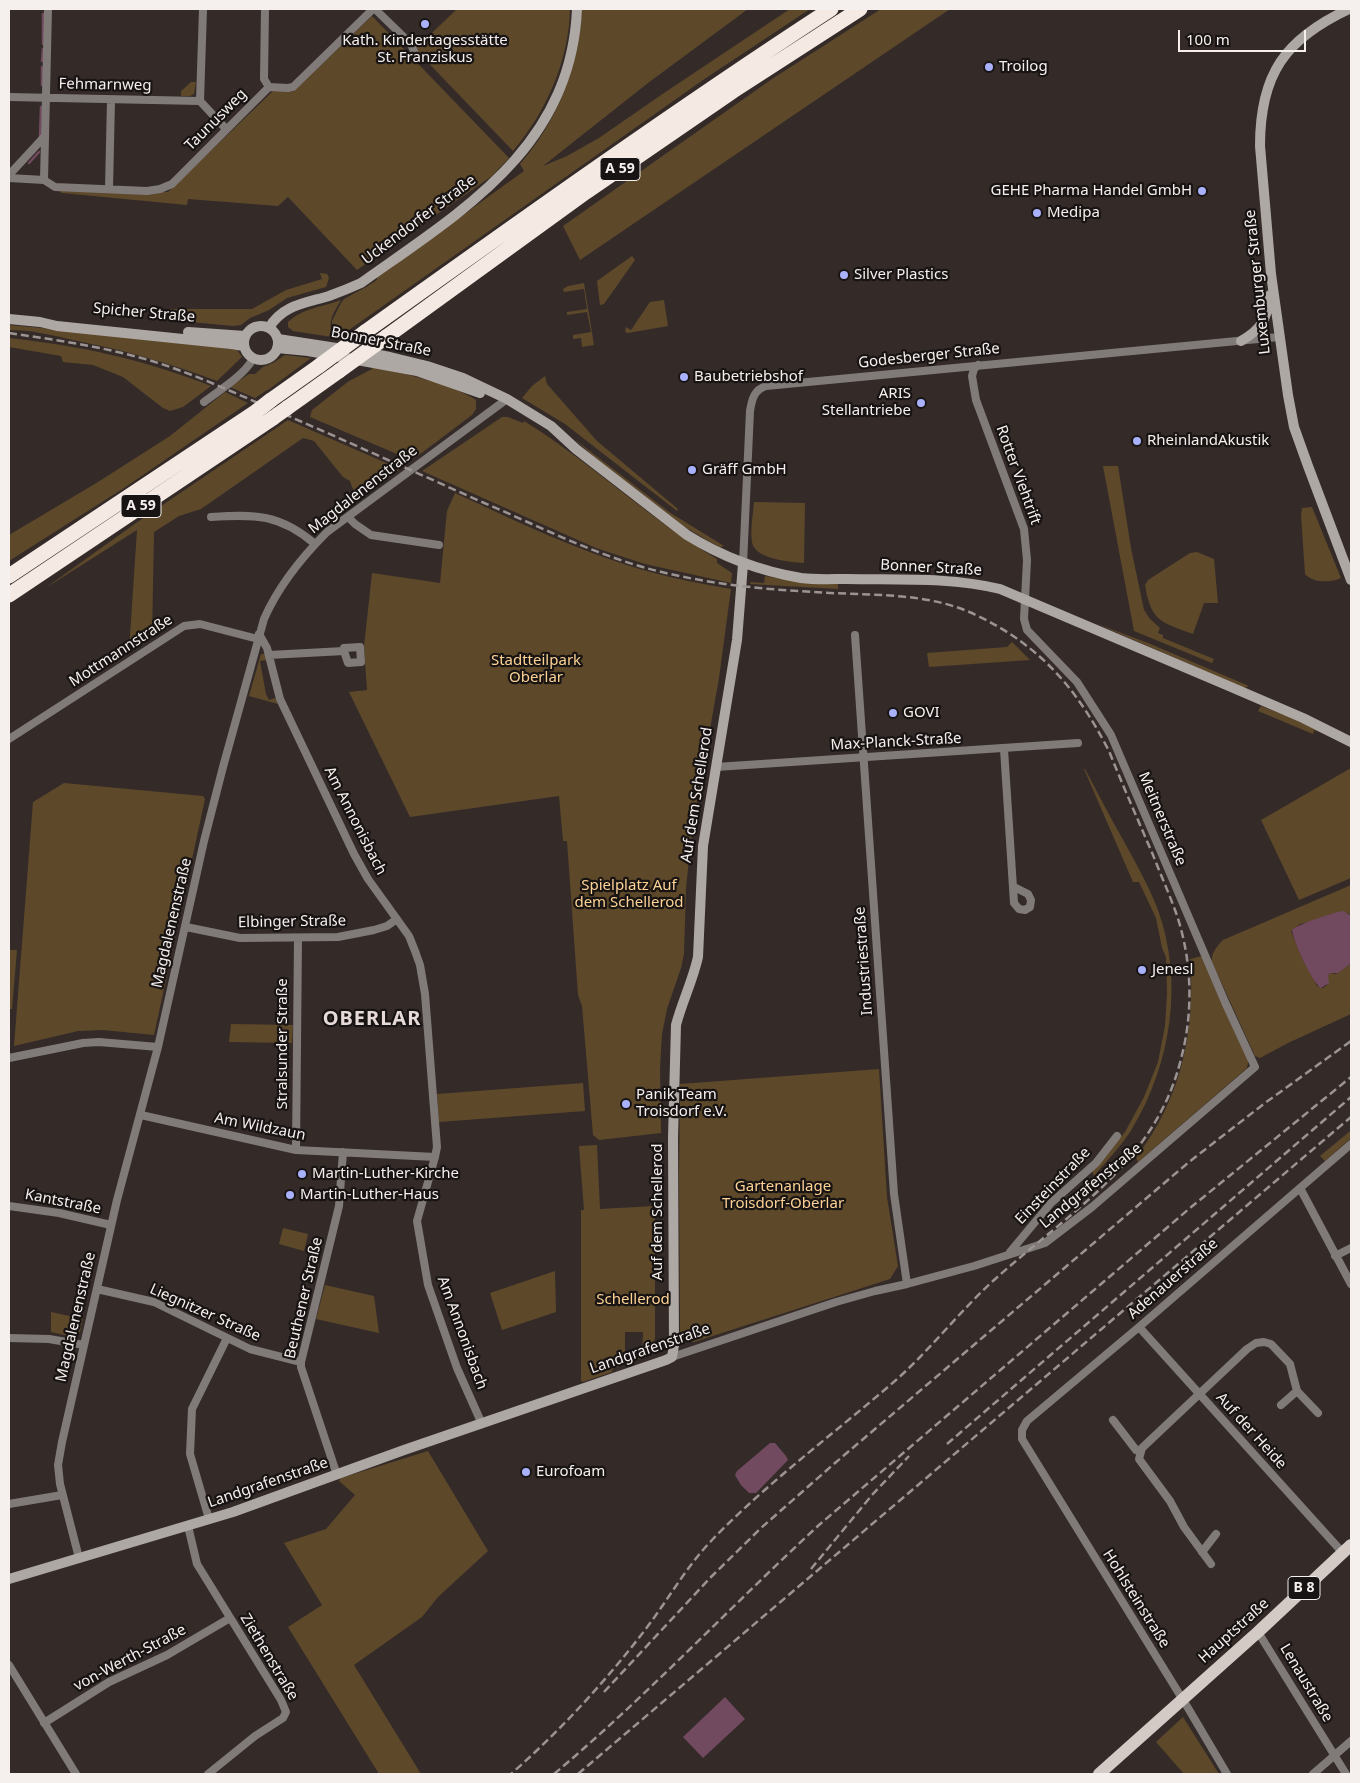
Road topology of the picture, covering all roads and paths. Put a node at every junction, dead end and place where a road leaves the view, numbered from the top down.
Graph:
1 (48, 9) edge
2 (203, 9) edge
3 (265, 9) edge
4 (374, 9) edge
5 (577, 9) edge
6 (831, 9) edge
7 (860, 9) edge
8 (1349, 9) edge
9 (415, 54) dead end
10 (269, 87) junction
11 (9, 97) edge
12 (46, 98) junction
13 (111, 100) junction
14 (200, 101) junction
15 (226, 129) junction
16 (45, 136) junction
17 (9, 177) edge
18 (44, 180) junction
19 (109, 189) junction
20 (1271, 274) junction
21 (9, 319) edge
22 (269, 328) junction
23 (1279, 337) junction
24 (245, 341) junction
25 (1241, 341) junction
26 (278, 344) junction
27 (253, 359) junction
28 (978, 365) junction
29 (504, 401) junction
30 (204, 402) dead end
31 (211, 517) dead end
32 (348, 517) junction
33 (315, 544) junction
34 (439, 545) dead end
35 (743, 564) junction
36 (9, 576) edge
37 (1351, 580) edge
38 (9, 595) edge
39 (1026, 599) junction
40 (855, 635) dead end
41 (258, 637) junction
42 (344, 651) dead end
43 (269, 655) junction
44 (9, 739) edge
45 (1351, 742) edge
46 (1078, 743) dead end
47 (1004, 749) junction
48 (863, 758) junction
49 (716, 767) junction
50 (1014, 887) dead end
51 (397, 919) junction
52 (186, 927) junction
53 (298, 938) junction
54 (158, 1047) junction
55 (9, 1058) edge
56 (1255, 1067) joint
57 (141, 1115) junction
58 (1117, 1136) dead end
59 (1351, 1144) edge
60 (296, 1150) junction
61 (343, 1152) junction
62 (435, 1157) junction
63 (1300, 1188) junction
64 (9, 1206) edge
65 (111, 1225) junction
66 (1351, 1248) edge
67 (1008, 1254) junction
68 (1335, 1256) junction
69 (907, 1284) junction
70 (1351, 1284) edge
71 (97, 1289) junction
72 (1139, 1327) junction
73 (9, 1338) edge
74 (227, 1338) junction
75 (84, 1345) junction
76 (672, 1357) junction
77 (301, 1362) junction
78 (1297, 1391) junction
79 (1200, 1395) junction
80 (1281, 1406) dead end
81 (1318, 1413) dead end
82 (1113, 1420) dead end
83 (482, 1424) junction
84 (1022, 1439) joint
85 (1140, 1452) junction
86 (338, 1475) junction
87 (62, 1495) junction
88 (9, 1504) edge
89 (209, 1519) junction
90 (188, 1526) junction
91 (1216, 1534) dead end
92 (1347, 1549) edge
93 (1202, 1552) junction
94 (79, 1558) junction
95 (1211, 1564) dead end
96 (9, 1579) edge
97 (230, 1618) junction
98 (1258, 1632) junction
99 (9, 1666) edge
100 (1182, 1699) junction
101 (44, 1722) junction
102 (1351, 1742) edge
103 (1335, 1756) junction
104 (76, 1774) edge
105 (208, 1774) edge
106 (1099, 1774) edge
107 (1227, 1774) edge
108 (1313, 1774) edge
109 (1346, 1774) edge

1 - 12 street
2 - 14 street
3 - 10 street, Taunusweg
4 - 9 street
4 - 10 street
5 - 22 street, Uckendorfer Straße
6 - 36 highway, A 59, bridge
7 - 38 highway, A 59, bridge
8 - 20 street, Luxemburger Straße
10 - 15 street, Taunusweg
11 - 12 street, Fehmarnweg
12 - 13 street, Fehmarnweg
12 - 16 street
13 - 14 street, Fehmarnweg
13 - 19 street
14 - 15 street
15 - 19 street, Taunusweg
16 - 17 street
16 - 18 street
17 - 18 street, Taunusweg
18 - 19 street, Taunusweg
20 - 23 street, Luxemburger Straße
20 - 25 street
21 - 24 street, Spicher Straße
22 - 24 street
22 - 26 street
23 - 25 street, Godesberger Straße
23 - 37 street, Luxemburger Straße
24 - 27 street
25 - 28 street, Godesberger Straße
26 - 27 street
26 - 29 street, Bonner Straße
27 - 30 street
28 - 35 street, Godesberger Straße
28 - 39 street, Rotter Viehtrift
29 - 32 street, Magdalenenstraße
29 - 35 street, Bonner Straße
31 - 33 street
32 - 33 street, Magdalenenstraße
32 - 34 street
33 - 41 street, Magdalenenstraße
35 - 39 street, Bonner Straße
35 - 49 street, Auf dem Schellerod
39 - 45 street, Bonner Straße
39 - 56 street, Meitnerstraße
40 - 48 street, Industriestraße
41 - 43 street, Am Annonisbach
41 - 44 street, Mottmannstraße
41 - 52 street, Magdalenenstraße
42 - 43 street
43 - 51 street, Am Annonisbach
46 - 47 street, Max-Planck-Straße
47 - 48 street, Max-Planck-Straße
47 - 50 street
48 - 49 street, Max-Planck-Straße
48 - 69 street, Industriestraße
49 - 76 street, Auf dem Schellerod
51 - 53 street, Elbinger Straße
51 - 62 street, Am Annonisbach
52 - 53 street, Elbinger Straße
52 - 54 street, Magdalenenstraße
53 - 60 street, Stralsunder Straße
54 - 55 street
54 - 57 street, Magdalenenstraße
56 - 67 street, Landgrafenstraße
57 - 60 street, Am Wildzaun
57 - 65 street, Magdalenenstraße
58 - 67 street, Einsteinstraße
59 - 63 street, Adenauerstraße
60 - 61 street, Am Wildzaun
61 - 62 street, Am Wildzaun
61 - 77 street, Beuthener Straße
62 - 83 street, Am Annonisbach
63 - 68 street
63 - 72 street, Adenauerstraße
64 - 65 street, Kantstraße
65 - 71 street, Magdalenenstraße
66 - 68 street
67 - 69 street, Landgrafenstraße
68 - 70 street
69 - 76 street, Landgrafenstraße
71 - 74 street, Liegnitzer Straße
71 - 75 street, Magdalenenstraße
72 - 79 street, Auf der Heide
72 - 84 street, Adenauerstraße
73 - 75 street
74 - 77 street, Liegnitzer Straße
74 - 89 street
75 - 87 street, Magdalenenstraße
76 - 83 street, Landgrafenstraße
77 - 86 street, Beuthener Straße
78 - 79 street
78 - 80 street
78 - 81 street
79 - 85 street
79 - 92 street, Auf der Heide
82 - 85 street
83 - 86 street, Landgrafenstraße
84 - 100 street, Hohlsteinstraße
85 - 93 street
86 - 89 street, Landgrafenstraße
87 - 88 street
87 - 94 street, Magdalenenstraße
89 - 90 street, Landgrafenstraße
90 - 94 street, Landgrafenstraße
90 - 97 street, Ziethenstraße
91 - 93 street
92 - 98 main road, Hauptstraße / B 8
93 - 95 street
94 - 96 street, Landgrafenstraße
97 - 101 street, von-Werth-Straße
97 - 105 street, Ziethenstraße
98 - 100 main road, Hauptstraße / B 8
98 - 103 street, Lenaustraße
99 - 101 street
100 - 106 main road, B 8
100 - 107 street, Hohlsteinstraße
101 - 104 street
102 - 103 street
103 - 108 street
103 - 109 street, Lenaustraße

